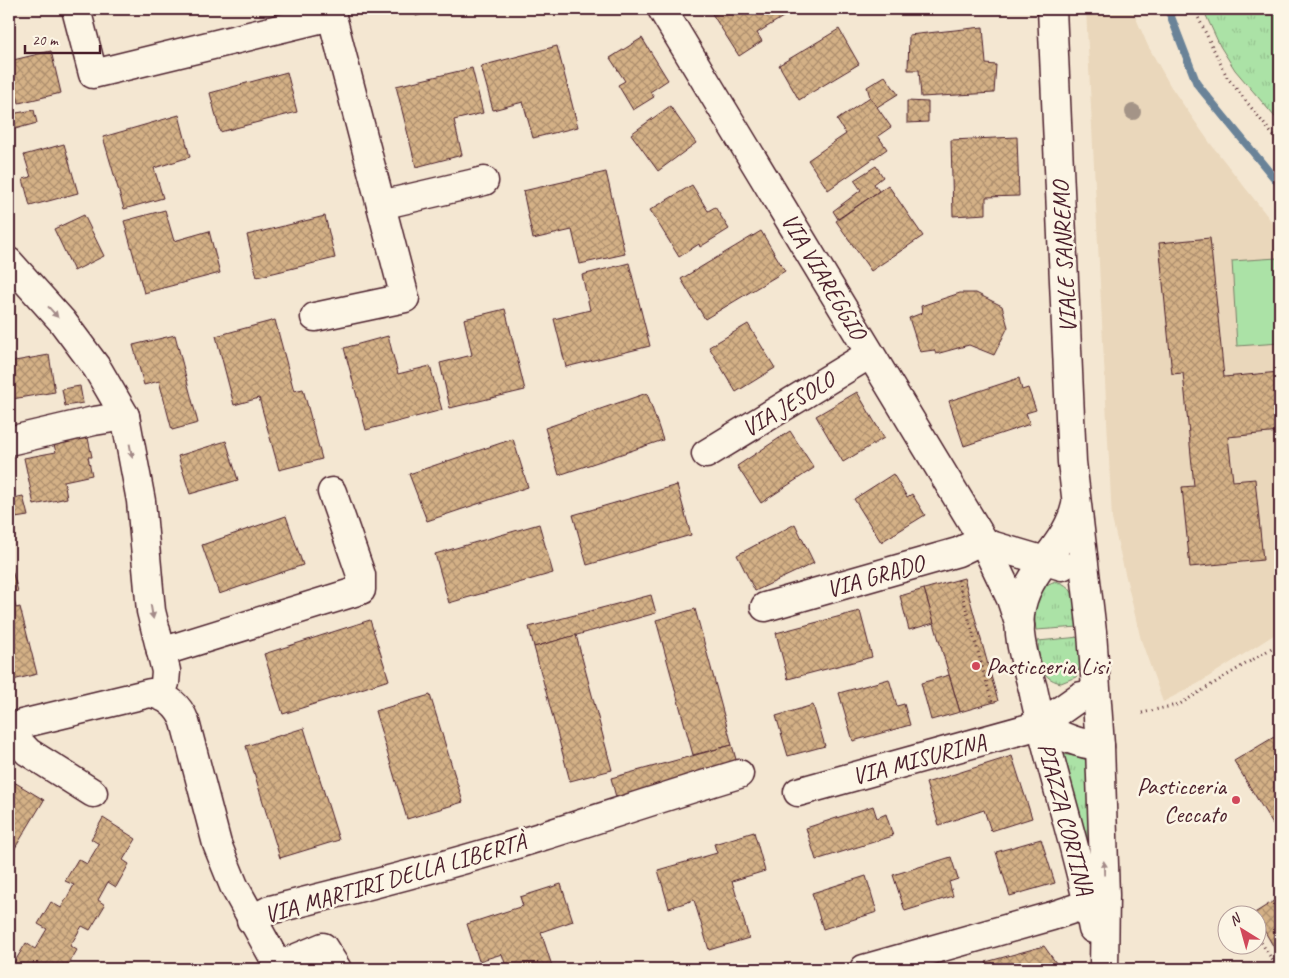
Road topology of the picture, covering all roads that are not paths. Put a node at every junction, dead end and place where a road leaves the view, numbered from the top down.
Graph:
1 (76, 9) edge
2 (662, 9) edge
3 (1052, 9) edge
4 (331, 12) edge
5 (484, 181) dead end
6 (381, 206) junction
7 (14, 275) edge
8 (315, 317) dead end
9 (870, 354) junction
10 (125, 416) junction
11 (9, 441) edge
12 (706, 454) dead end
13 (332, 492) dead end
14 (1072, 518) junction
15 (984, 542) junction
16 (1010, 551) junction
17 (1046, 562) junction
18 (1087, 586) junction
19 (765, 607) dead end
20 (1020, 626) junction
21 (161, 652) junction
22 (1028, 669) junction
23 (1096, 673) junction
24 (159, 694) junction
25 (1081, 696) junction
26 (1040, 725) junction
27 (9, 727) edge
28 (9, 732) edge
29 (1100, 746) junction
30 (739, 774) dead end
31 (798, 792) dead end
32 (93, 793) dead end
33 (1097, 900) junction
34 (250, 920) junction
35 (278, 968) edge
36 (337, 969) edge
37 (864, 969) edge
38 (1102, 969) edge

1 - 4 street
2 - 9 street, VIA VIAREGGIO
3 - 14 street, VIALE SANREMO
4 - 6 street
5 - 6 street
6 - 8 street
7 -> 10 street
9 - 12 street, VIA JESOLO
9 - 15 street, VIA VIAREGGIO
10 - 11 street
10 -> 21 street
13 - 21 street
14 - 16 street
14 - 17 street
14 - 18 street, VIALE SANREMO
15 - 16 street
15 - 19 street, VIA GRADO
15 - 20 street, VIA VIAREGGIO
16 - 17 street
17 - 18 street
17 - 20 street, PIAZZA CORTINA
18 - 23 street, PIAZZA CORTINA
20 - 22 street, PIAZZA CORTINA
21 - 24 street
22 - 25 street, PIAZZA CORTINA
22 - 26 street, PIAZZA CORTINA
23 - 25 street
23 - 29 street, PIAZZA CORTINA
24 - 27 street
24 - 34 street, VIA MARTIRI DELLA LIBERTÀ
25 - 26 street, VIA MISURINA
26 - 29 street
26 - 31 street, VIA MISURINA
26 - 33 street, PIAZZA CORTINA
28 - 32 street
33 -> 29 street, PIAZZA CORTINA
30 - 34 street, VIA MARTIRI DELLA LIBERTÀ
33 - 37 street
33 - 38 street, PIAZZA CORTINA
34 - 35 street, VIA MARTIRI DELLA LIBERTÀ
35 - 36 street

